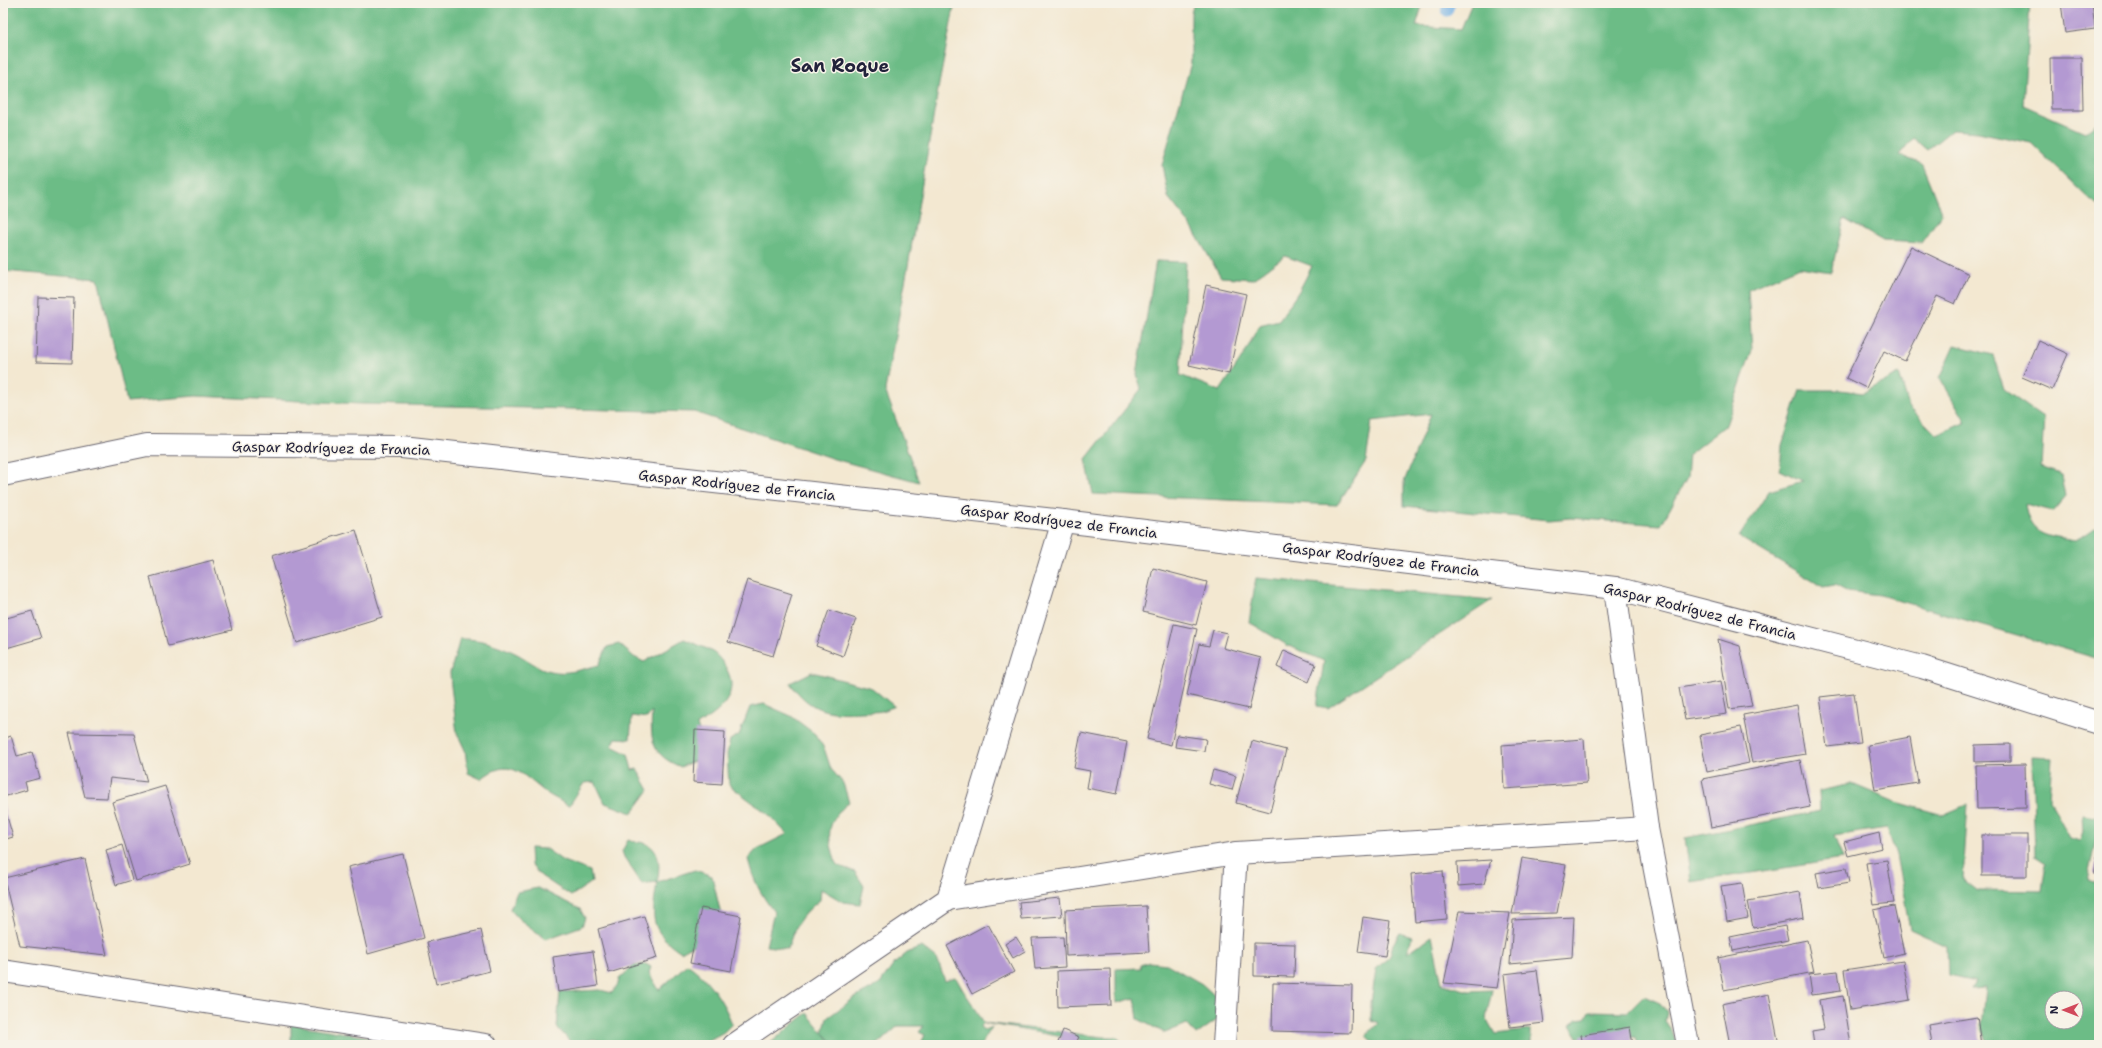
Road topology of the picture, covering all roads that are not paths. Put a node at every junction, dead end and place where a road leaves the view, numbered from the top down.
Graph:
1 (3, 475) edge
2 (1063, 521) junction
3 (1615, 588) junction
4 (2099, 723) edge
5 (1647, 828) junction
6 (1236, 853) junction
7 (948, 899) junction
8 (3, 971) edge
9 (486, 1045) edge
10 (734, 1045) edge
11 (1224, 1045) edge
12 (1688, 1045) edge

1 - 2 street, Gaspar Rodríguez de Francia
2 - 3 street, Gaspar Rodríguez de Francia
2 - 7 street
3 - 4 street, Gaspar Rodríguez de Francia
3 - 5 street
5 - 6 street
5 - 12 street
6 - 7 street
6 - 11 street
7 - 10 street
8 - 9 street

